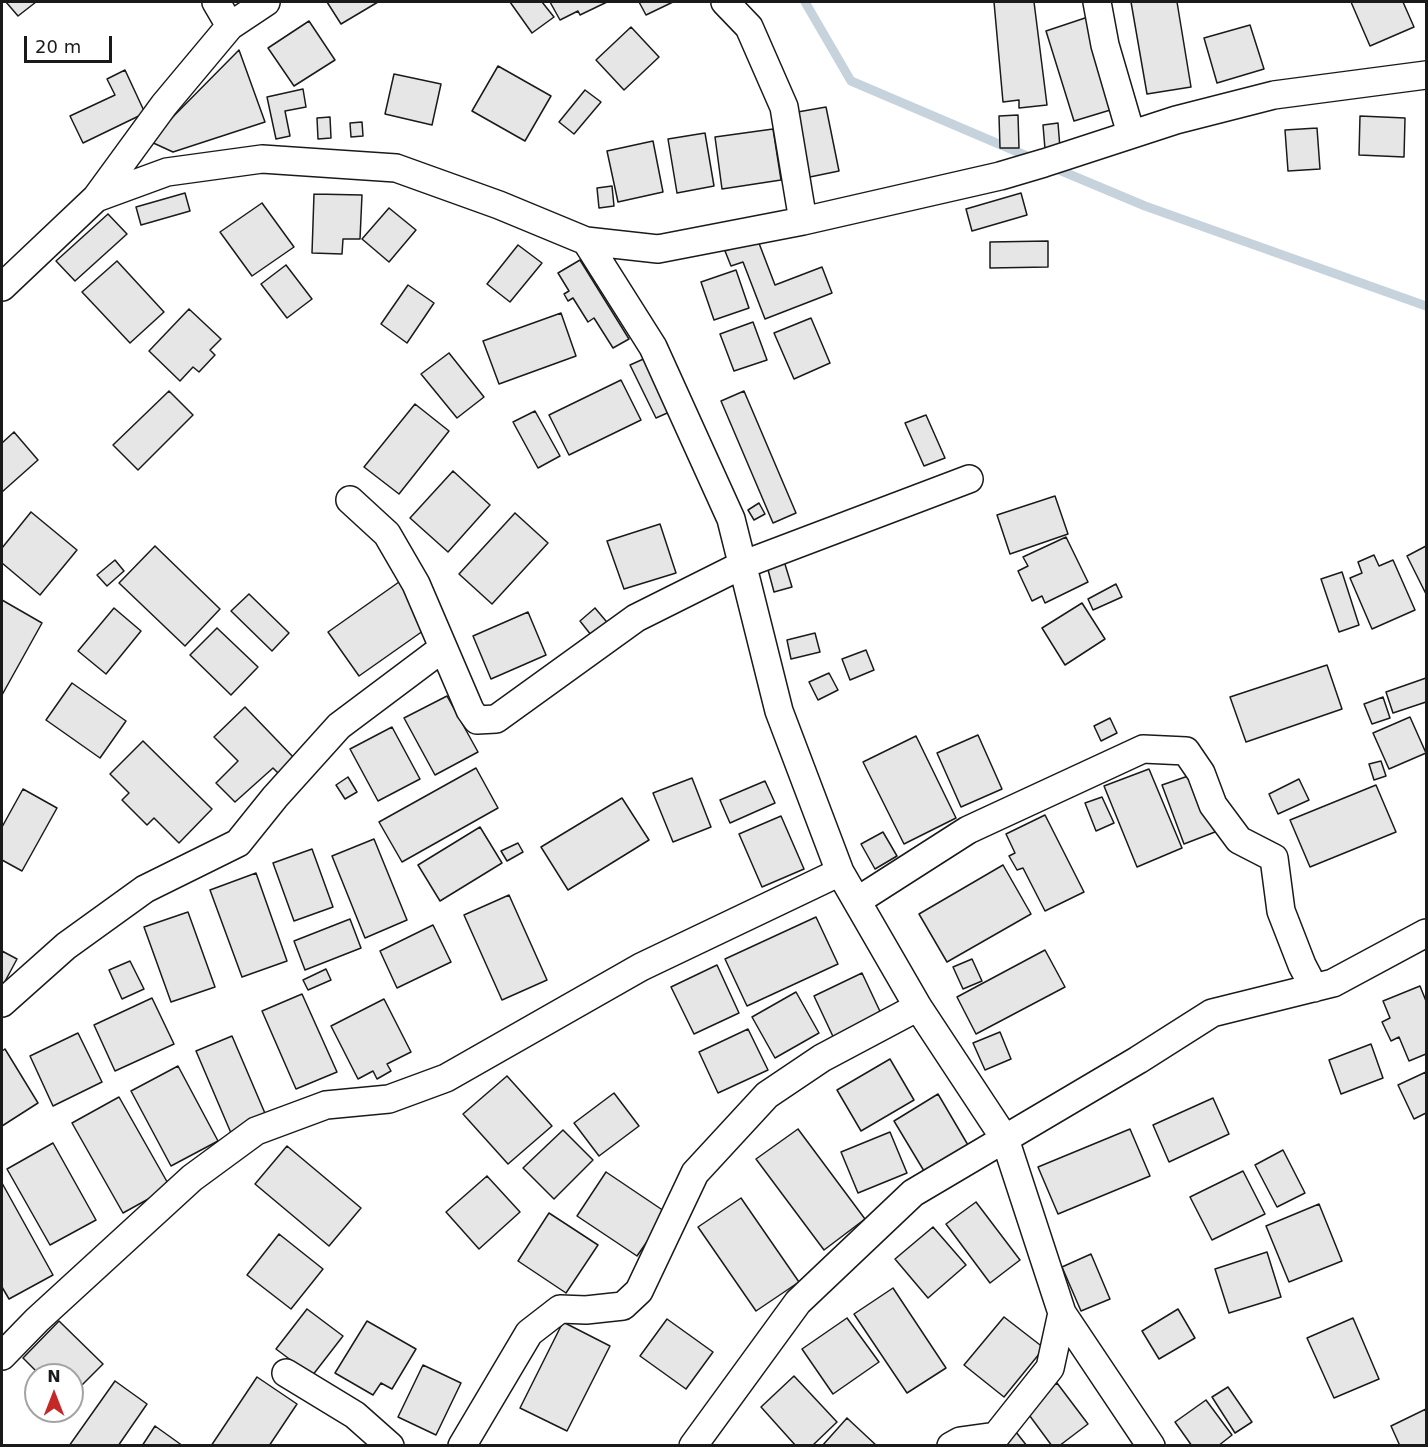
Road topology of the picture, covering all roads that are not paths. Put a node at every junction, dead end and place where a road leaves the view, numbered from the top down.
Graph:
1 (216, 2) edge
2 (266, 2) edge
3 (725, 2) edge
4 (1097, 2) edge
5 (230, 26) junction
6 (1426, 75) edge
7 (1131, 134) junction
8 (96, 198) junction
9 (803, 221) junction
10 (586, 241) junction
11 (2, 287) edge
12 (969, 479) dead end
13 (350, 500) dead end
14 (742, 565) junction
15 (443, 648) junction
16 (840, 872) junction
17 (857, 901) junction
18 (1426, 933) edge
19 (1314, 988) junction
20 (2, 1003) edge
21 (918, 1007) junction
22 (1005, 1139) junction
23 (1062, 1313) junction
24 (2, 1356) edge
25 (286, 1373) dead end
26 (390, 1446) edge
27 (462, 1446) edge
28 (693, 1446) edge
29 (951, 1446) edge
30 (1151, 1446) edge

1 - 5 street
2 - 5 street
3 - 9 street
4 - 7 street
5 - 8 street
6 - 7 street
7 - 9 street
8 - 10 street
8 - 11 street
9 - 10 street
10 - 14 street
12 - 14 street
13 - 15 street
14 - 15 street
14 - 16 street
15 - 20 street
16 - 17 street
16 - 24 street
17 - 19 street
17 - 21 street
18 - 19 street
19 - 22 street
21 - 22 street
21 - 27 street
22 - 23 street
22 - 28 street
23 - 29 street
23 - 30 street
25 - 26 street

